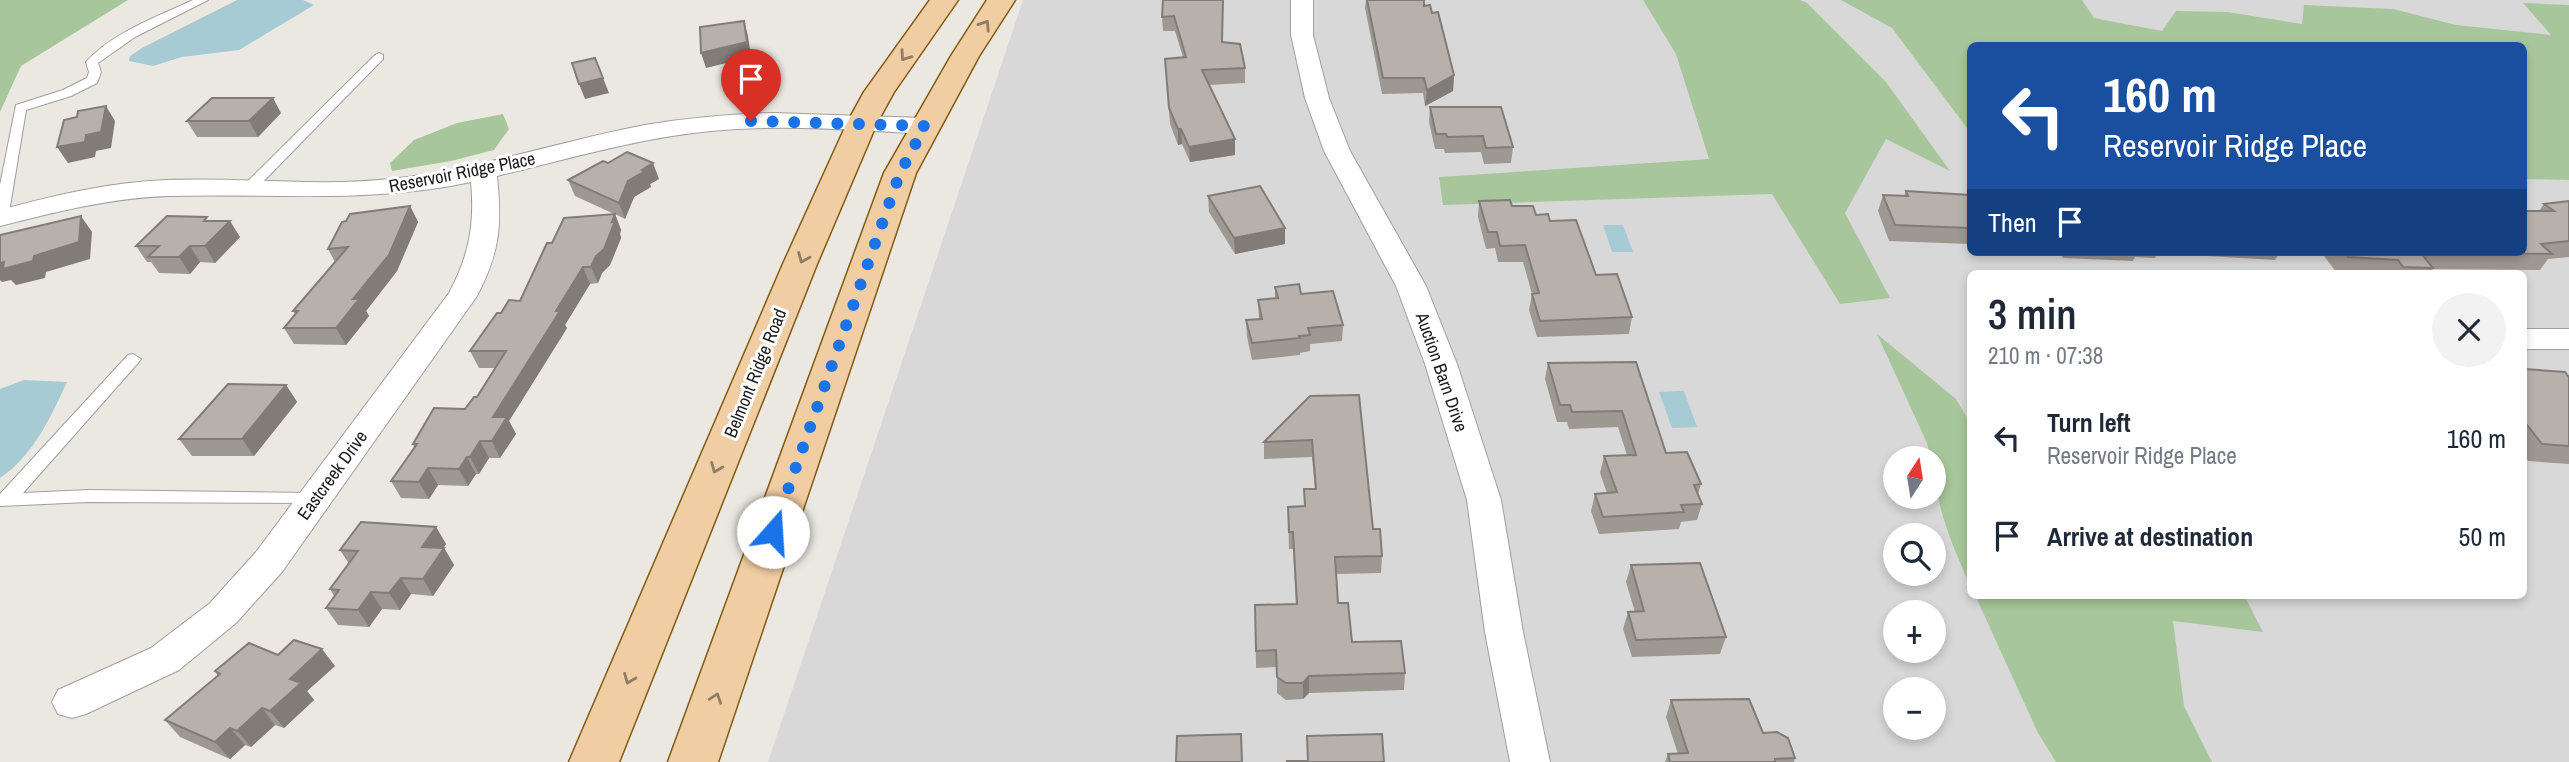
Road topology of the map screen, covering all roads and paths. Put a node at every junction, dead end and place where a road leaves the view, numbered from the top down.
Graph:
1 (202, 0) edge
2 (944, 0) edge
3 (1001, 0) edge
4 (1302, 0) edge
5 (379, 57) dead end
6 (862, 123) junction
7 (925, 126) junction
8 (483, 171) junction
9 (249, 188) junction
10 (1, 218) edge
11 (2527, 339) edge
12 (2569, 339) edge
13 (133, 359) dead end
14 (4, 499) edge
15 (315, 499) junction
16 (72, 702) dead end
17 (594, 762) edge
18 (694, 762) edge
19 (1530, 762) edge

1 - 10 lane
2 -> 6 main road, Belmont Ridge Road
7 -> 3 main road
4 - 19 street, Auction Barn Drive
5 - 9 lane
6 - 7 street, Reservoir Ridge Place
6 - 8 street, Reservoir Ridge Place
6 -> 17 main road, Belmont Ridge Road
18 -> 7 main road
8 - 9 street, Reservoir Ridge Place
8 - 15 street, Eastcreek Drive
9 - 10 street, Reservoir Ridge Place
11 - 12 street
13 - 14 lane
14 - 15 lane
15 - 16 street, Eastcreek Drive

